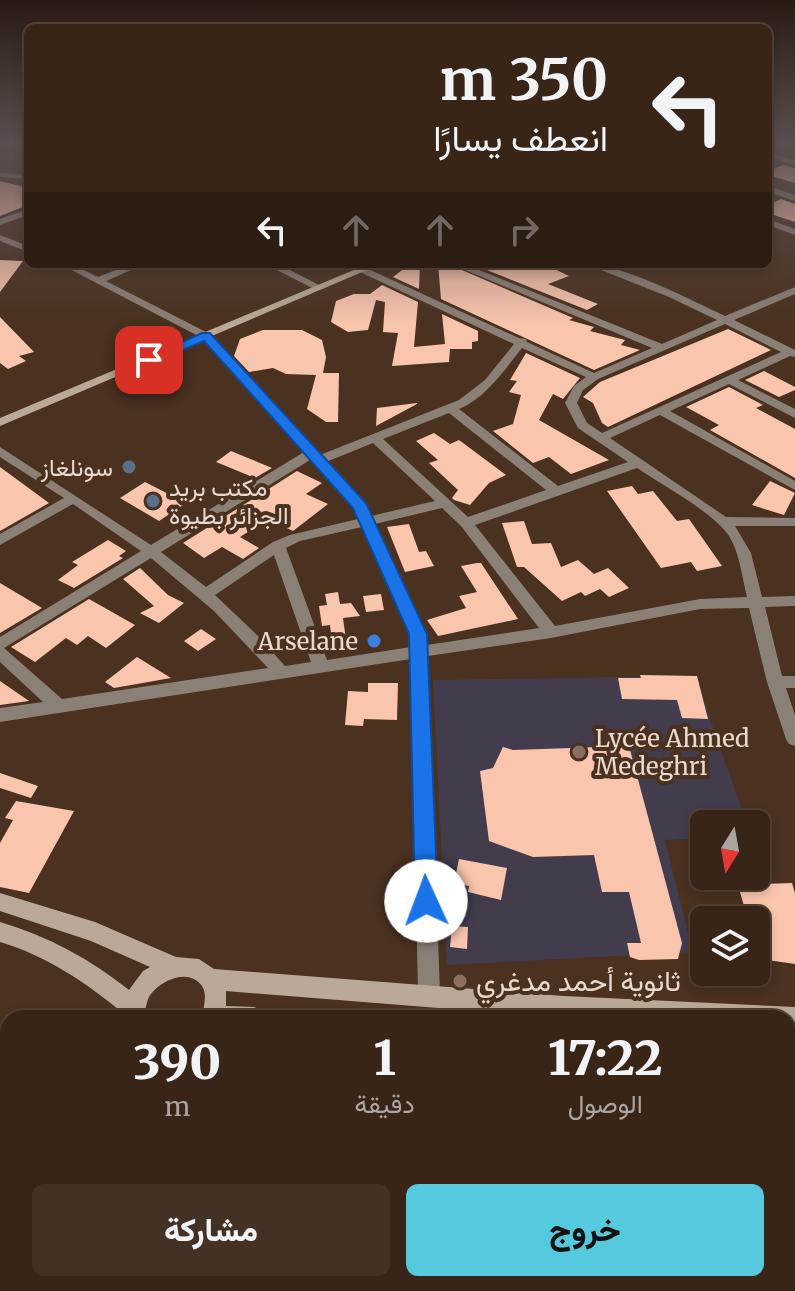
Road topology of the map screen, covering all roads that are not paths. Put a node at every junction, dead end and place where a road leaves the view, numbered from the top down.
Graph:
1 (24, 213) edge
2 (0, 222) edge
3 (772, 223) edge
4 (795, 232) edge
5 (0, 238) edge
6 (24, 247) edge
7 (74, 268) edge
8 (130, 268) edge
9 (278, 268) edge
10 (367, 268) edge
11 (466, 268) edge
12 (601, 268) edge
13 (363, 270) junction
14 (99, 280) junction
15 (320, 288) junction
16 (795, 290) edge
17 (727, 319) junction
18 (206, 336) junction
19 (522, 341) junction
20 (663, 348) junction
21 (792, 353) edge
22 (594, 377) junction
23 (730, 380) junction
24 (451, 409) junction
25 (662, 411) junction
26 (795, 414) edge
27 (0, 422) edge
28 (375, 438) junction
29 (600, 438) junction
30 (2, 454) edge
31 (315, 456) junction
32 (638, 463) junction
33 (795, 486) edge
34 (557, 492) junction
35 (73, 499) junction
36 (444, 503) junction
37 (366, 521) junction
38 (722, 521) junction
39 (795, 522) edge
40 (466, 523) junction
41 (0, 540) edge
42 (278, 545) junction
43 (152, 550) junction
44 (207, 594) junction
45 (752, 600) junction
46 (795, 601) edge
47 (551, 632) junction
48 (0, 644) edge
49 (419, 652) junction
50 (0, 653) edge
51 (321, 667) junction
52 (282, 673) junction
53 (775, 682) junction
54 (795, 682) edge
55 (59, 706) junction
56 (0, 715) edge
57 (795, 739) edge
58 (0, 902) edge
59 (0, 932) edge
60 (172, 966) junction
61 (211, 979) junction
62 (429, 994) junction
63 (128, 1010) edge
64 (135, 1010) edge
65 (215, 1010) edge
66 (627, 1010) edge

1 - 2 street
3 - 4 street
5 - 6 street
7 - 14 street
8 - 14 street
9 - 15 street
10 - 13 main road
11 - 20 street
12 - 17 street
13 - 15 main road
13 - 19 street
14 - 18 street
15 - 18 main road
16 - 17 street
17 - 20 street
17 - 21 street
18 - 27 main road
18 - 31 street
19 - 22 street
19 - 24 street
20 - 22 street
21 - 23 street
22 - 29 street
23 - 25 street
23 - 26 street
24 - 28 street
24 - 34 street
25 - 29 street
25 - 33 street
28 - 31 street
28 - 36 street
29 - 32 street
30 - 35 street
31 - 37 street
31 - 43 street
32 - 34 street
32 - 38 street
34 - 40 street
35 - 41 street
35 - 43 street
36 - 37 street
36 - 40 street
37 - 42 street
37 - 49 street
38 - 39 street
38 - 45 street
40 - 47 street
42 - 44 street
42 - 51 street
43 - 44 street
43 - 48 street
44 - 52 street
45 - 46 street
45 - 47 street
45 - 53 street
47 - 49 street
49 - 51 street
49 - 62 street
50 - 55 street
51 - 52 street
52 - 55 street
53 - 54 street
53 - 57 street
55 - 56 street
58 - 60 main road
59 - 63 main road
60 - 61 main road
60 - 64 main road
61 - 62 main road
61 - 65 main road
62 - 66 main road

